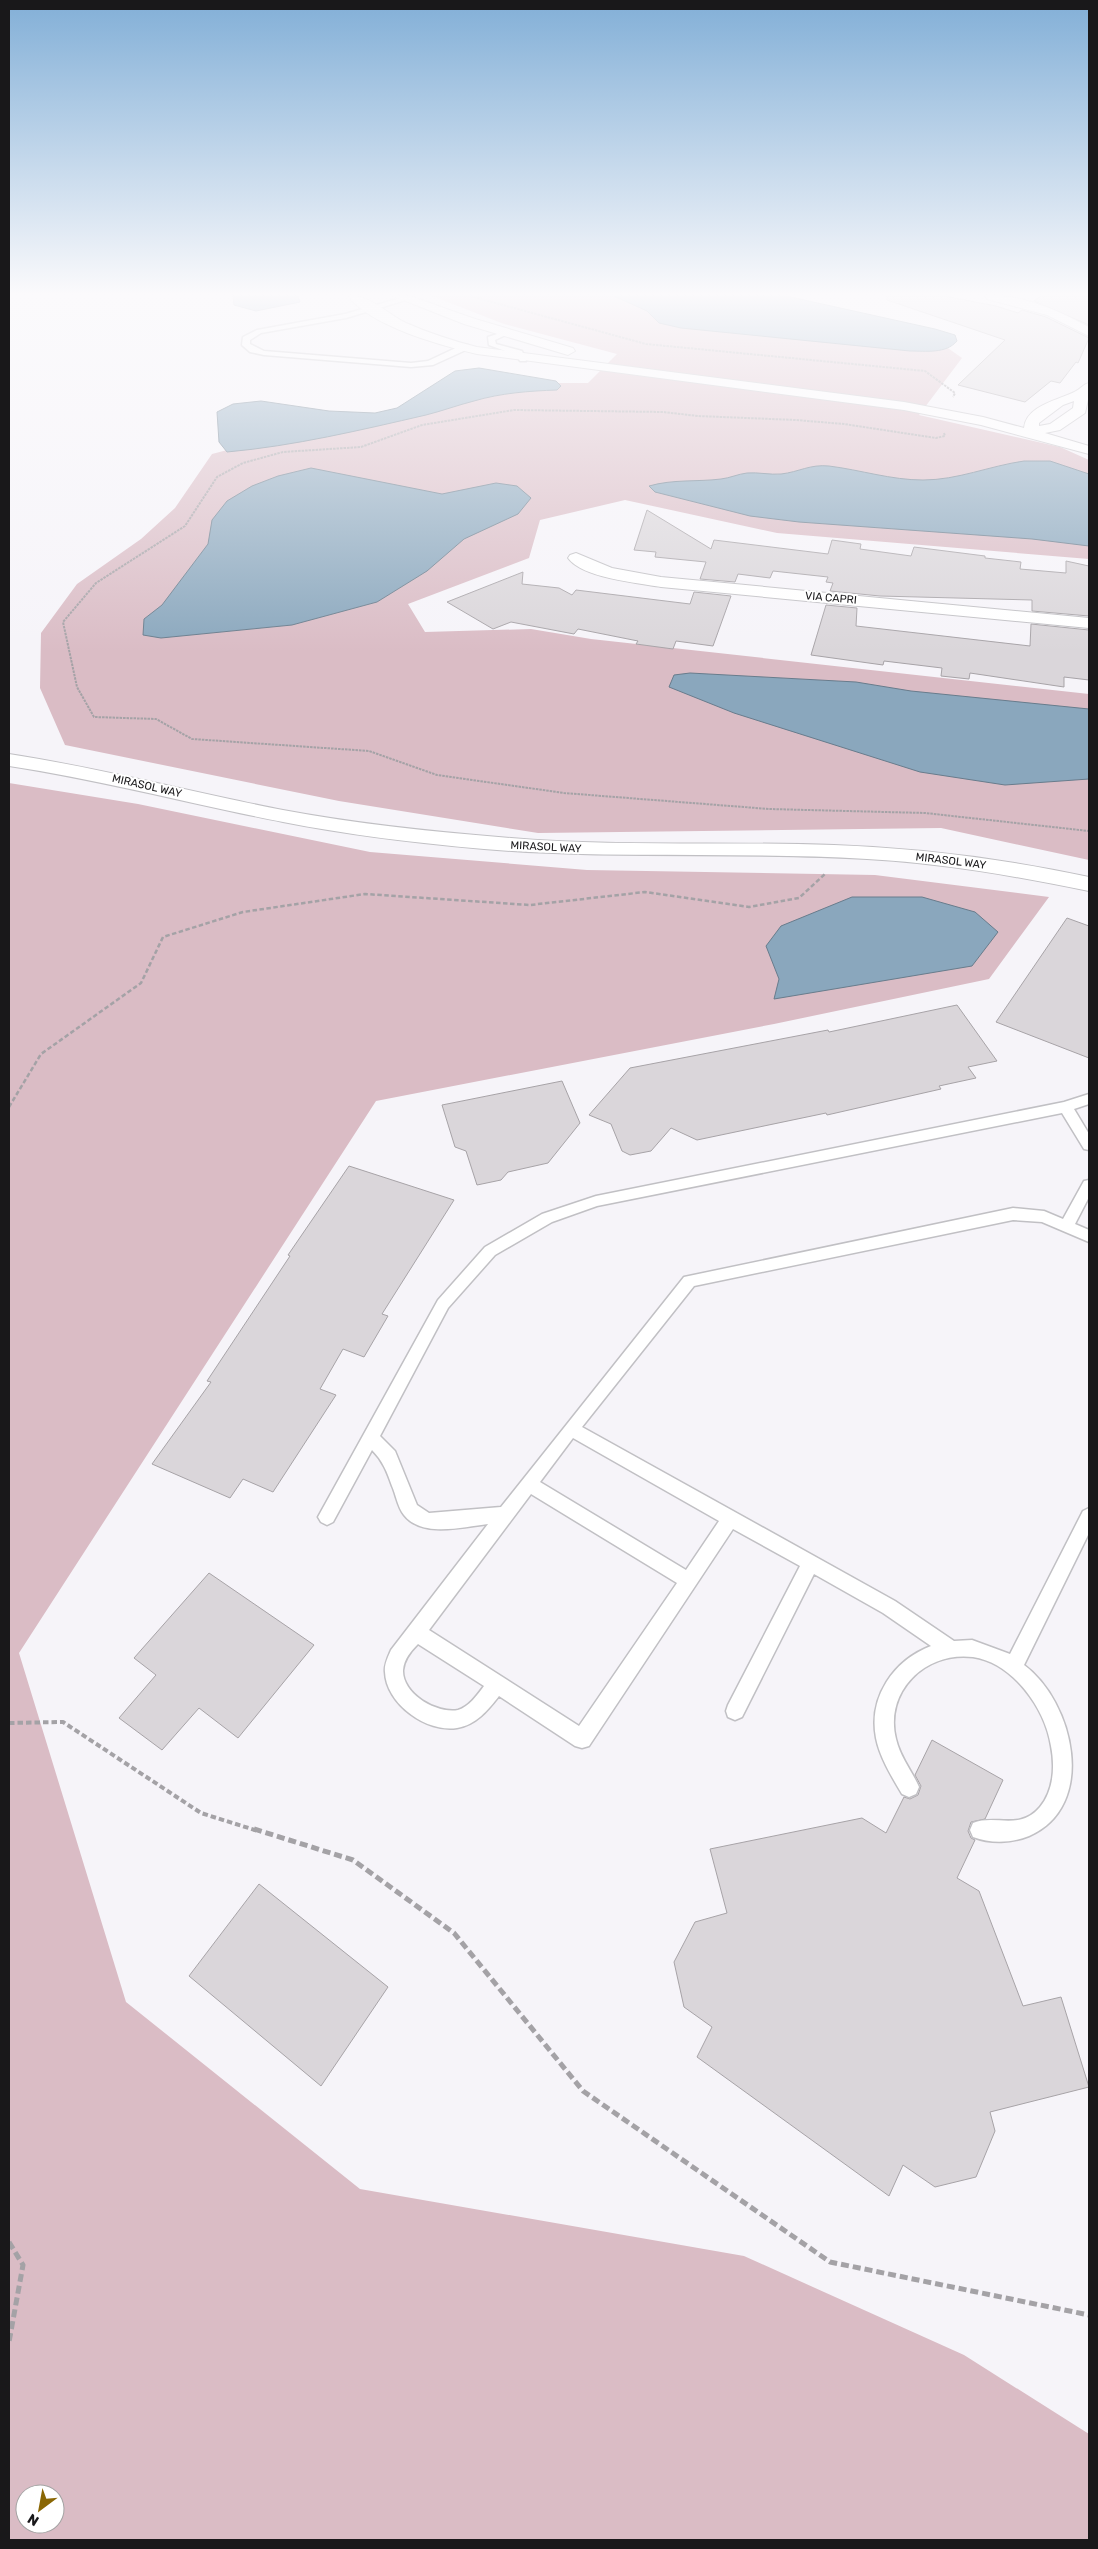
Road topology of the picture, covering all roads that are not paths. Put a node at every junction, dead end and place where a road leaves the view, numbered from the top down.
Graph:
1 (955, 415) edge
2 (986, 415) edge
3 (1044, 415) edge
4 (1073, 415) edge
5 (1031, 427) junction
6 (1055, 427) junction
7 (1089, 437) edge
8 (1089, 450) edge
9 (576, 558) dead end
10 (1089, 623) edge
11 (9, 760) edge
12 (1089, 884) edge
13 (1089, 1098) edge
14 (1066, 1107) junction
15 (1089, 1145) edge
16 (1089, 1185) edge
17 (1066, 1226) junction
18 (1089, 1236) edge
19 (571, 1429) junction
20 (370, 1437) junction
21 (528, 1484) junction
22 (506, 1514) junction
23 (1089, 1516) edge
24 (327, 1518) dead end
25 (731, 1518) junction
26 (811, 1563) junction
27 (689, 1581) junction
28 (416, 1632) junction
29 (950, 1649) junction
30 (1015, 1664) junction
31 (497, 1684) junction
32 (735, 1711) dead end
33 (909, 1787) dead end
34 (980, 1830) dead end

1 - 5 street
2 - 5 street
3 - 5 street
4 - 6 street
5 - 6 street
5 - 8 street
6 - 7 street
9 - 10 street, VIA CAPRI
11 - 12 street, MIRASOL WAY
13 - 14 lane
14 - 15 lane
14 - 20 lane
16 - 17 lane
17 - 18 lane
17 - 19 lane
19 - 21 lane
19 - 25 lane
20 - 22 lane
20 - 24 lane
21 - 22 lane
21 - 27 lane
22 - 28 lane
23 - 30 lane
25 - 26 lane
25 - 27 lane
26 - 29 lane
26 - 32 lane
27 - 31 lane
28 - 31 lane
28 - 31 lane
29 - 30 lane
29 - 33 lane
30 - 34 lane

